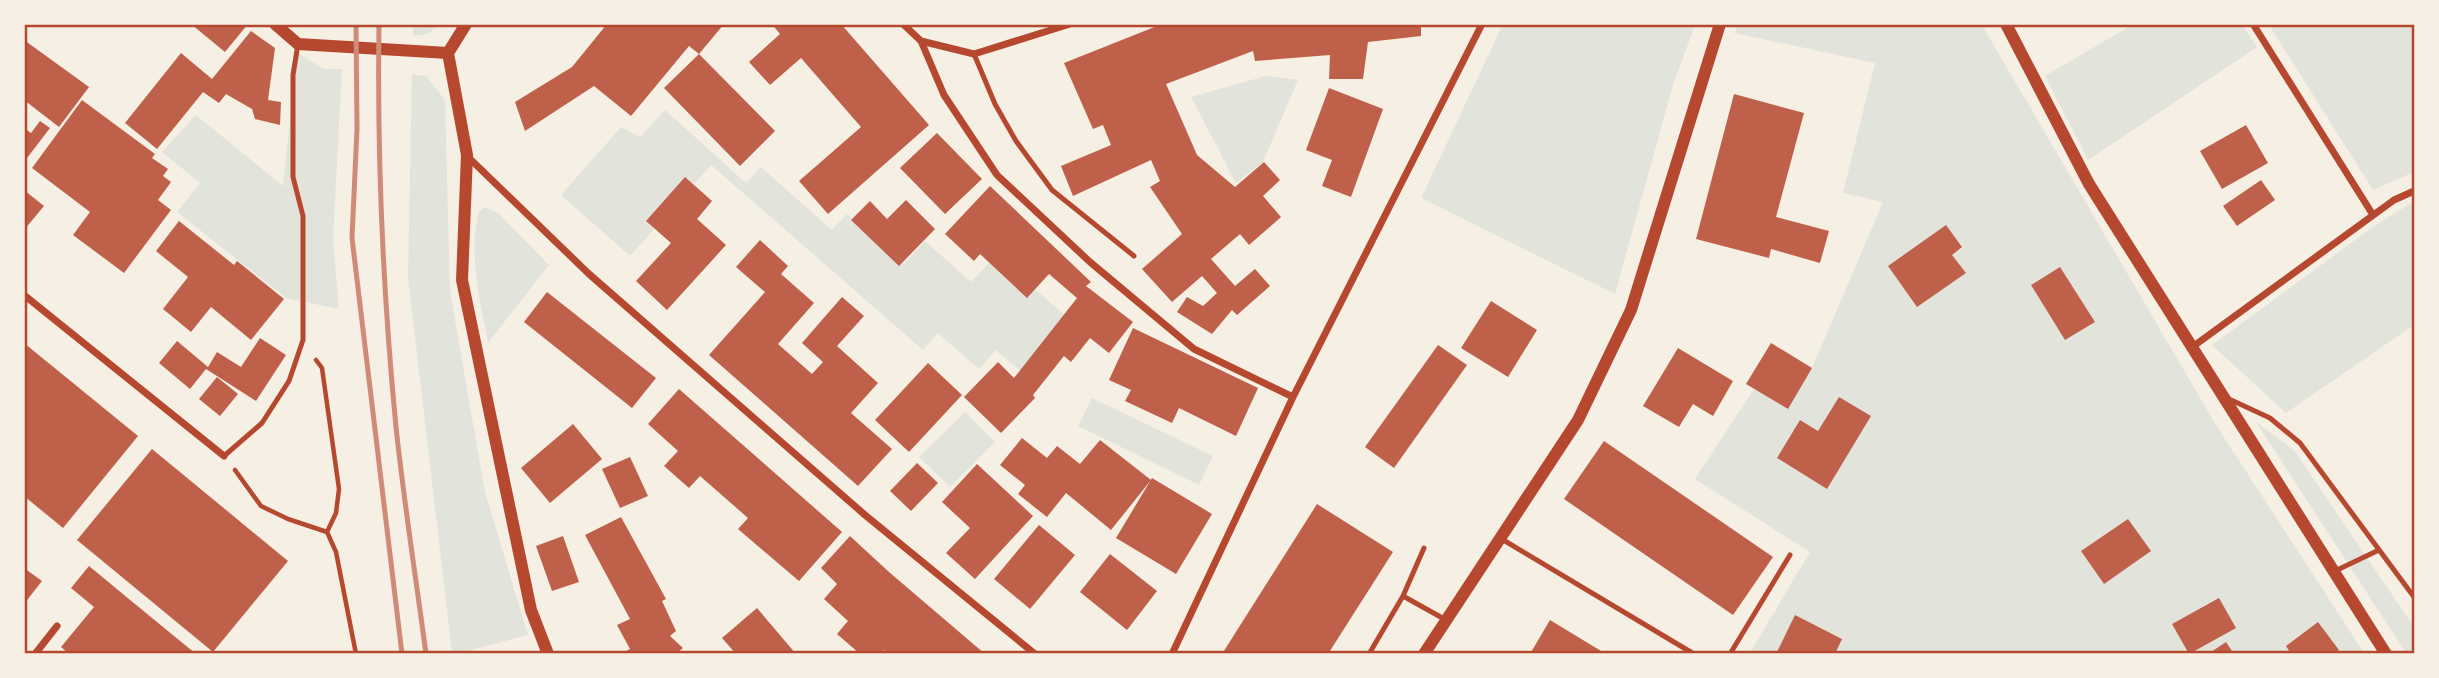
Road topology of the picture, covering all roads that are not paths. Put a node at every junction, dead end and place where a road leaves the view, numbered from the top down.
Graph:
1 (275, 24) edge
2 (466, 24) edge
3 (903, 24) edge
4 (1070, 24) edge
5 (1482, 24) edge
6 (1720, 24) edge
7 (2007, 24) edge
8 (2253, 24) edge
9 (921, 41) junction
10 (298, 44) junction
11 (448, 53) junction
12 (974, 54) junction
13 (467, 155) junction
14 (2414, 191) edge
15 (2373, 215) junction
16 (1134, 256) dead end
17 (24, 295) edge
18 (2192, 348) junction
19 (2222, 396) junction
20 (1293, 397) junction
21 (224, 456) joint
22 (1500, 538) junction
23 (1424, 548) dead end
24 (2379, 550) junction
25 (1790, 555) dead end
26 (2333, 572) junction
27 (1404, 596) junction
28 (2414, 597) edge
29 (1446, 620) junction
30 (57, 626) dead end
31 (35, 653) edge
32 (548, 653) edge
33 (1035, 653) edge
34 (1172, 653) edge
35 (1369, 653) edge
36 (1424, 653) edge
37 (1694, 653) edge
38 (1730, 653) edge
39 (2386, 653) edge

1 - 10 street
2 - 11 street
3 - 9 street
4 - 12 street
5 - 20 street
6 - 22 street
7 - 18 street
8 - 15 street
9 - 12 street
9 - 20 street
10 - 11 street
10 - 21 lane
11 - 13 street
12 - 16 lane
13 - 32 street
13 - 33 street
14 - 15 street
15 - 18 street
17 - 21 street
18 - 19 street
19 - 24 lane
19 - 26 street
20 - 34 street
22 - 29 street
22 - 37 lane
23 - 27 lane
24 - 26 lane
24 - 28 lane
25 - 38 lane
26 - 39 street
27 - 29 lane
27 - 35 lane
29 - 36 street
30 - 31 street

